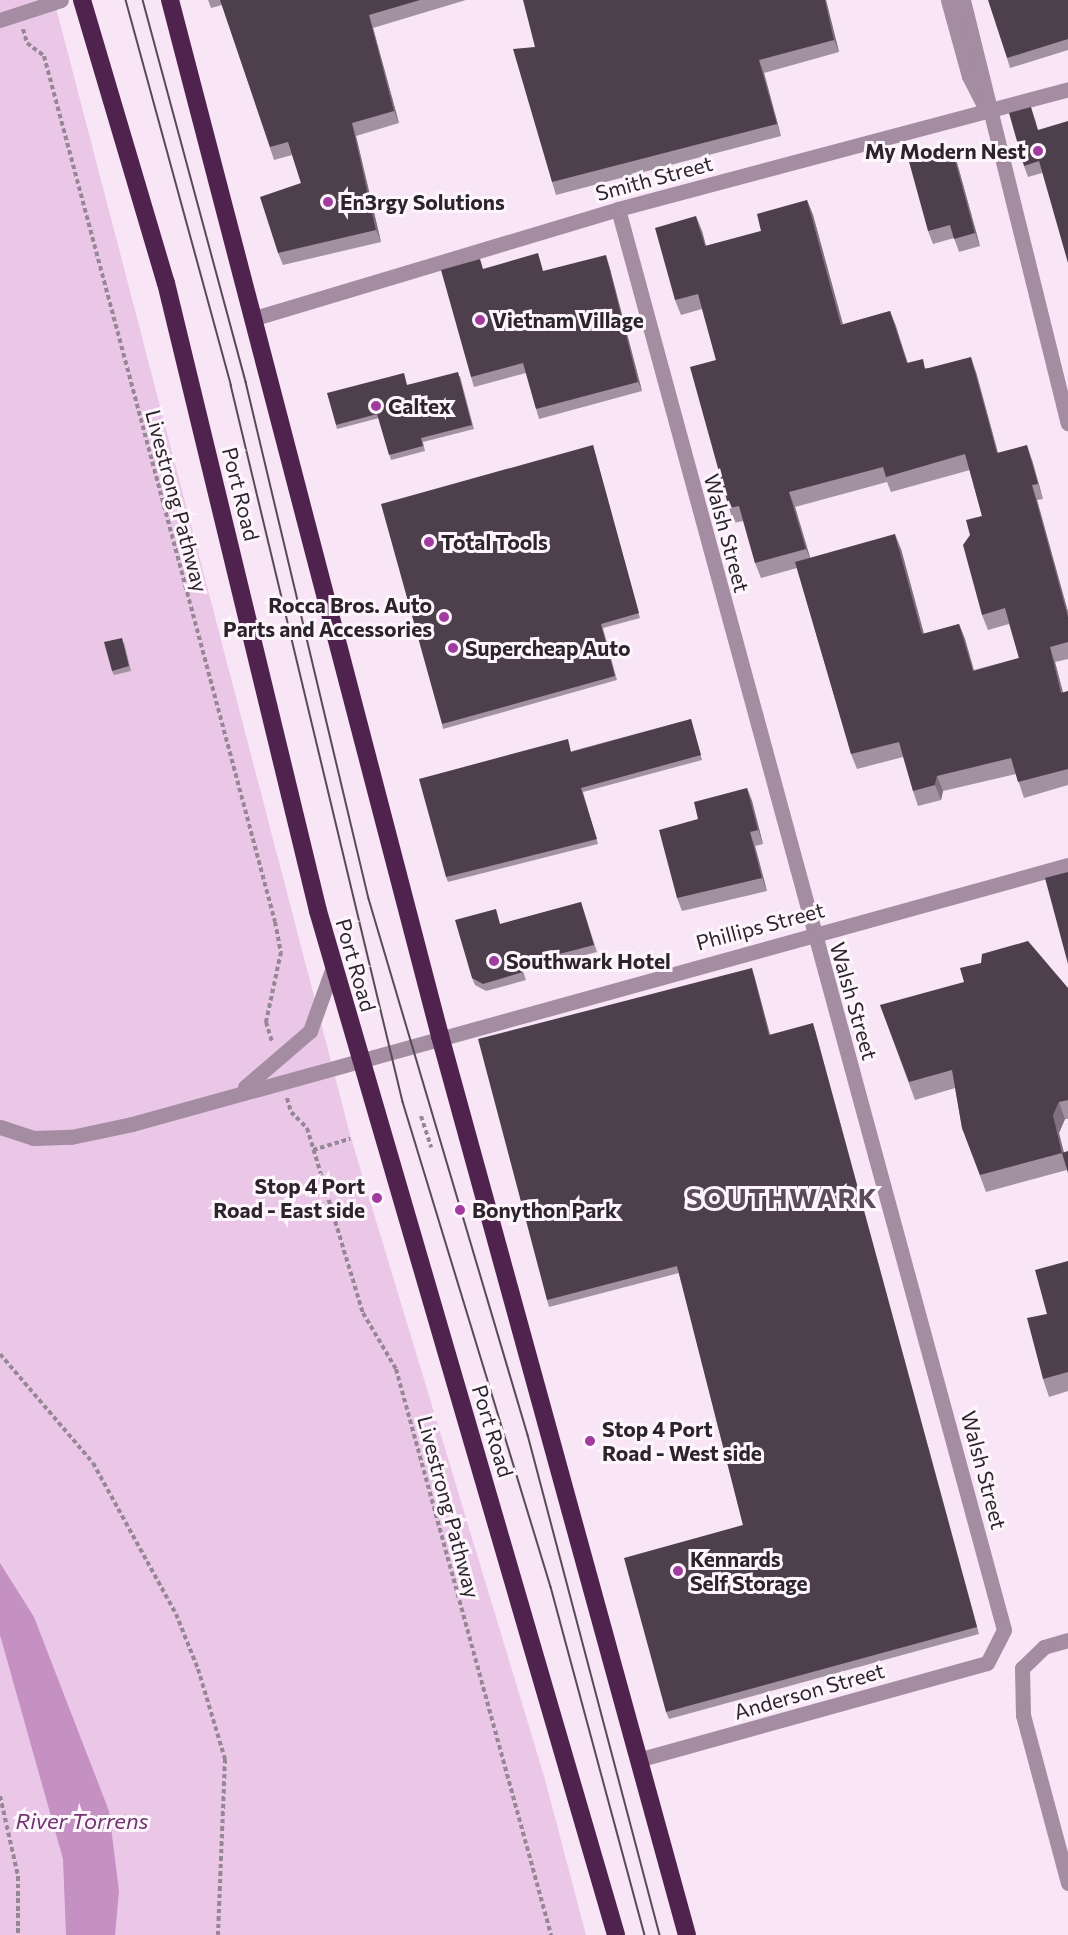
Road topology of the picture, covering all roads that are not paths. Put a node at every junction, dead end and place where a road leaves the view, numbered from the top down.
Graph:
1 (61, 0) edge
2 (82, 0) edge
3 (170, 0) edge
4 (948, 0) edge
5 (963, 0) edge
6 (0, 20) edge
7 (1068, 89) edge
8 (987, 111) junction
9 (618, 209) junction
10 (255, 318) junction
11 (1068, 423) edge
12 (1068, 866) edge
13 (813, 933) junction
14 (333, 967) junction
15 (440, 1036) junction
16 (359, 1059) junction
17 (206, 1103) junction
18 (0, 1127) edge
19 (1068, 1640) edge
20 (987, 1663) joint
21 (642, 1759) junction
22 (1068, 1883) edge
23 (616, 1935) edge
24 (687, 1935) edge

1 - 6 street
2 - 14 highway, Port Road
3 - 10 highway
4 - 8 street
5 - 8 street
7 - 8 street, Smith Street
8 - 9 street, Smith Street
8 - 11 street
9 - 10 street, Smith Street
9 - 13 street, Walsh Street
10 - 15 highway
12 - 13 street, Phillips Street
13 - 15 street, Phillips Street
13 - 20 street, Walsh Street
14 - 16 highway, Port Road
14 - 17 street
15 - 16 street, Phillips Street
15 - 21 highway
16 - 17 street, Phillips Street
16 - 23 highway, Port Road
17 - 18 street
19 - 22 street
20 - 21 street, Anderson Street
21 - 24 highway

